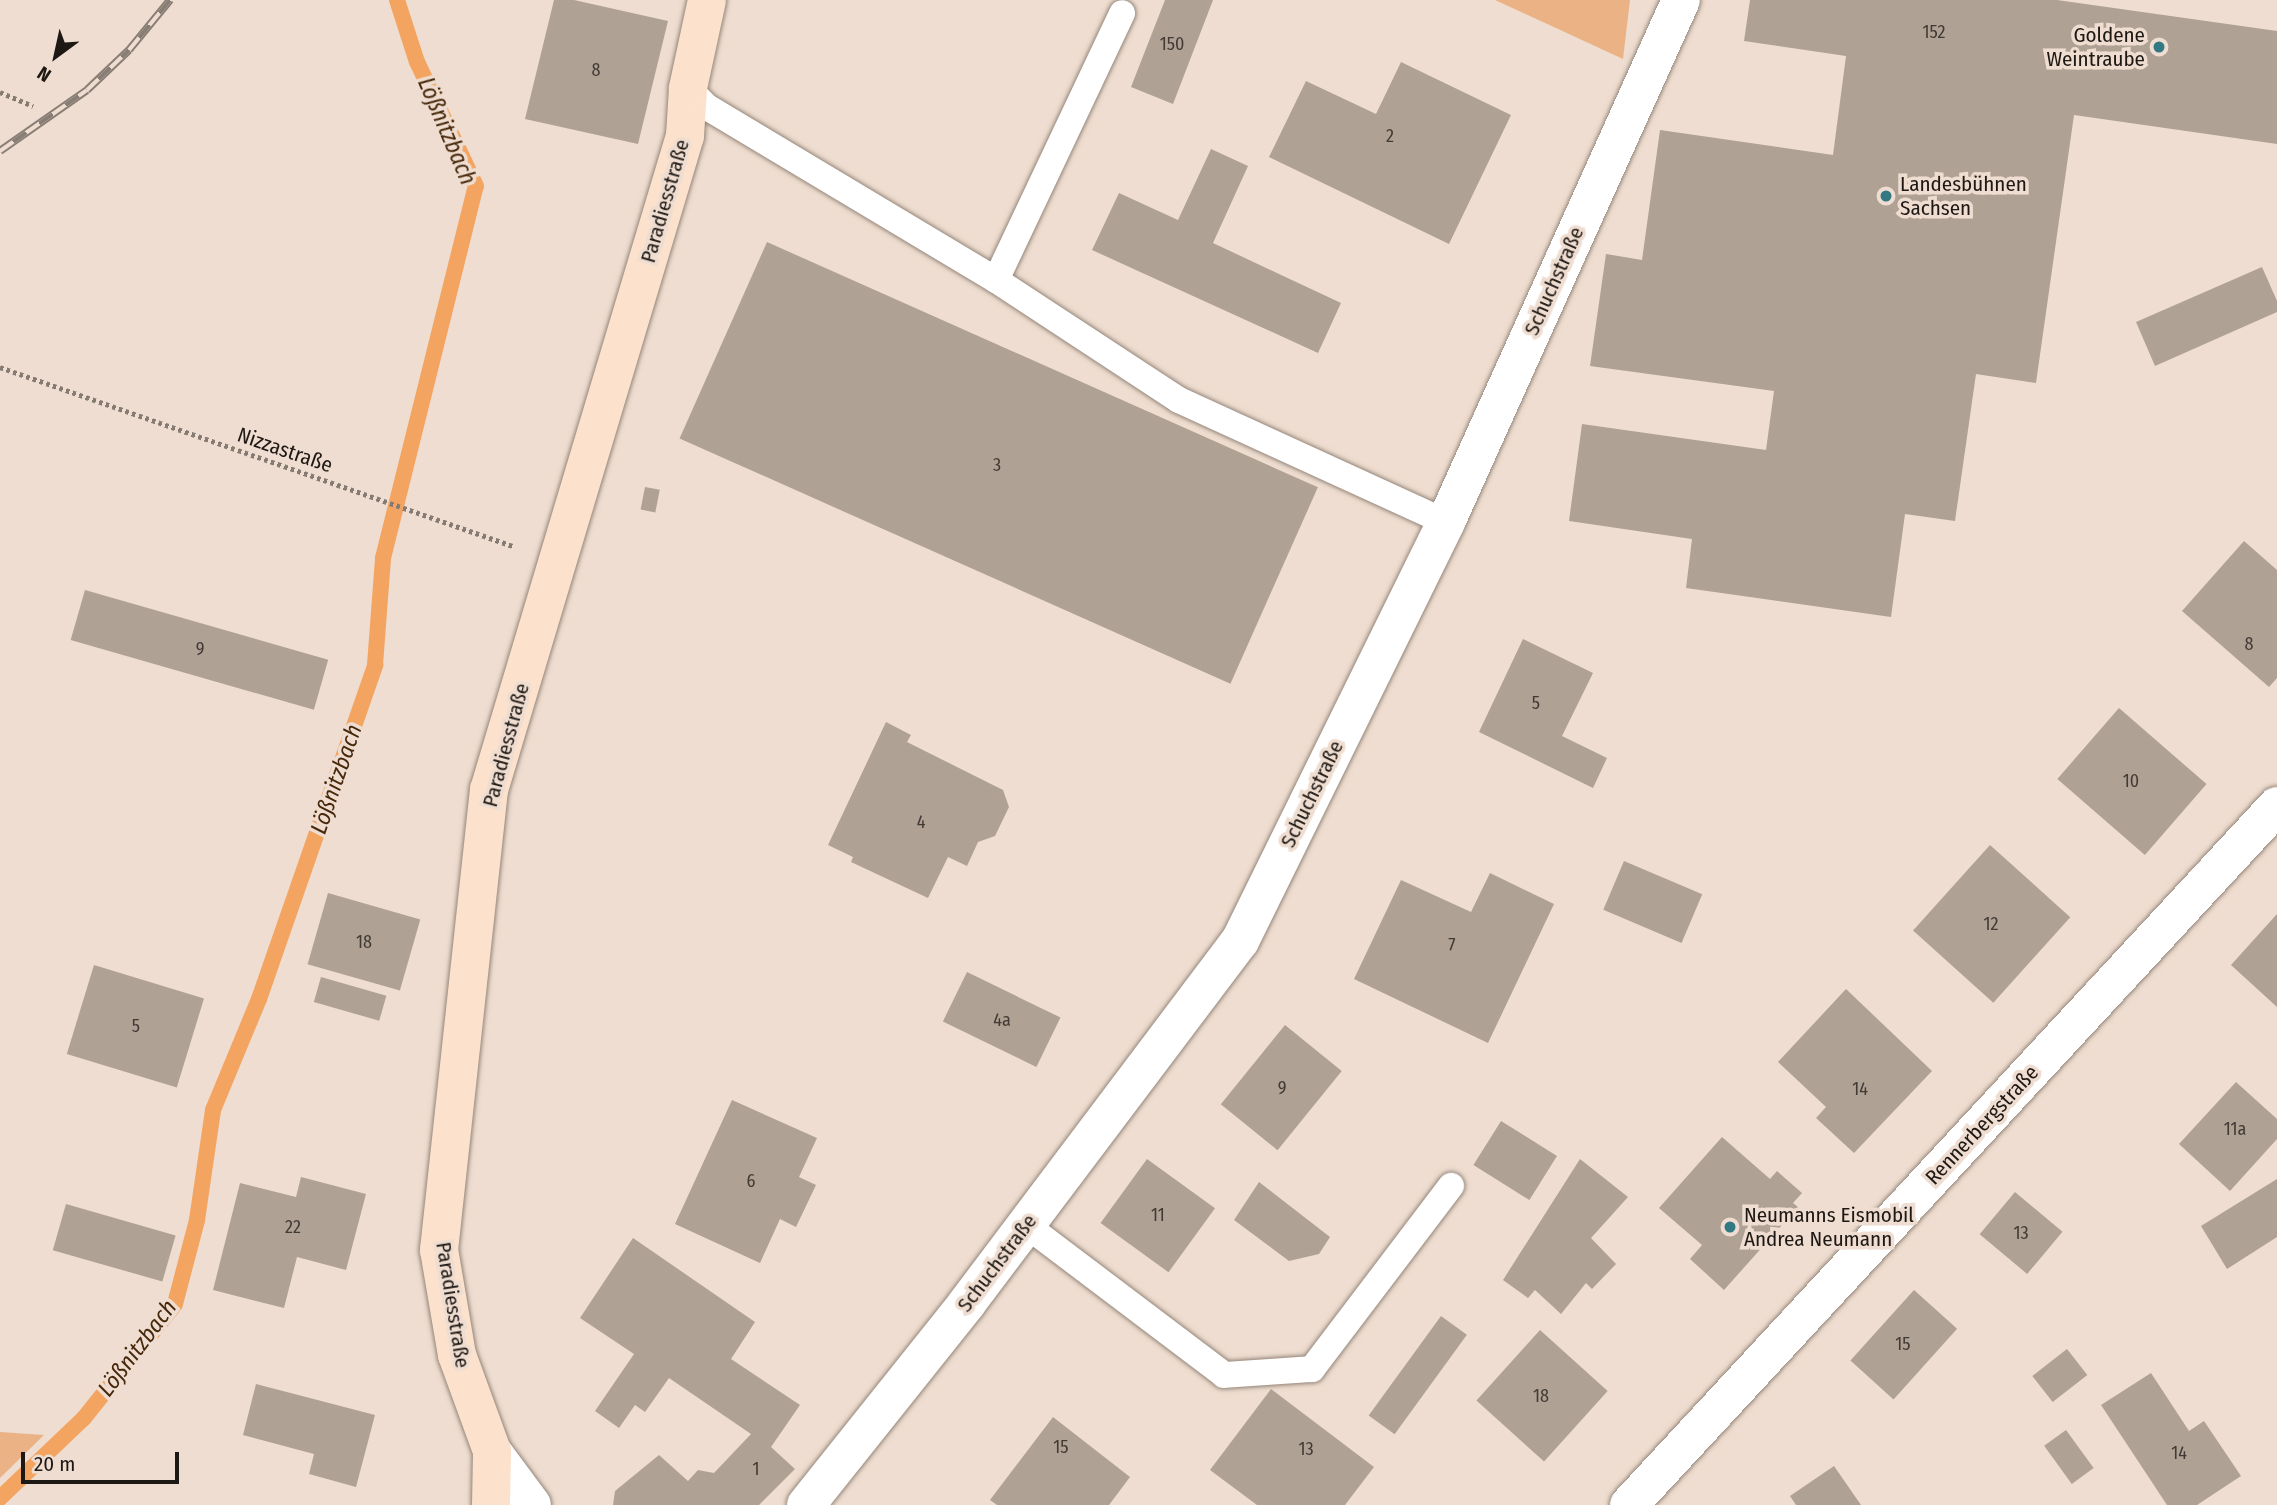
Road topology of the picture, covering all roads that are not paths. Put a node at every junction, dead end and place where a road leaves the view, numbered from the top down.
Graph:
1 (707, 0) edge
2 (1681, 0) edge
3 (1122, 13) dead end
4 (688, 88) junction
5 (996, 280) junction
6 (1446, 522) junction
7 (2277, 806) edge
8 (1451, 1186) dead end
9 (1026, 1225) junction
10 (492, 1451) junction
11 (491, 1505) edge
12 (532, 1505) edge
13 (806, 1505) edge
14 (1629, 1505) edge

1 - 4 street, Paradiesstraße
2 - 6 street, Schuchstraße
3 - 5 lane
4 - 5 lane
4 - 10 street, Paradiesstraße
5 - 6 lane
6 - 9 street, Schuchstraße
7 - 14 street, Rennerbergstraße
8 - 9 lane
9 - 13 street, Schuchstraße
10 - 11 street, Paradiesstraße
10 - 12 street

